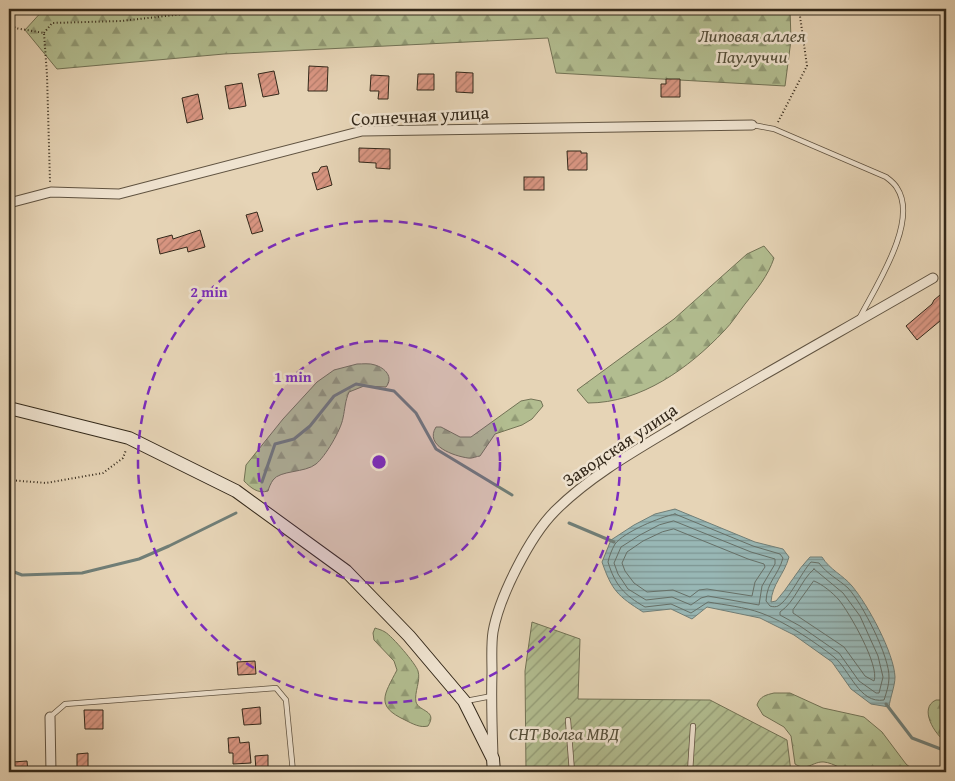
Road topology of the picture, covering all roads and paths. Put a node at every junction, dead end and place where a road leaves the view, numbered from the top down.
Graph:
1 (228, 9) edge
2 (799, 9) edge
3 (9, 18) edge
4 (44, 33) junction
5 (752, 125) joint
6 (774, 129) junction
7 (51, 192) junction
8 (9, 203) edge
9 (933, 278) dead end
10 (858, 321) junction
11 (9, 408) edge
12 (129, 438) junction
13 (9, 480) edge
14 (492, 696) junction
15 (464, 701) junction
16 (50, 717) joint
17 (568, 720) dead end
18 (693, 726) dead end
19 (493, 759) junction
20 (51, 772) edge
21 (293, 772) edge
22 (494, 772) edge
23 (572, 772) edge
24 (690, 772) edge

1 - 4 path
2 - 6 path
3 - 4 path
4 - 7 path
5 - 6 lane
5 - 7 street, Солнечная улица
6 - 10 lane
7 - 8 street, Солнечная улица
9 - 10 street, Заводская улица
10 - 14 street, Заводская улица
11 - 12 street
12 - 13 path
12 - 15 street
14 - 15 lane
14 - 19 street, Заводская улица
15 - 19 street
16 - 20 street
16 - 21 lane
17 - 23 lane
18 - 24 lane
19 - 22 street

